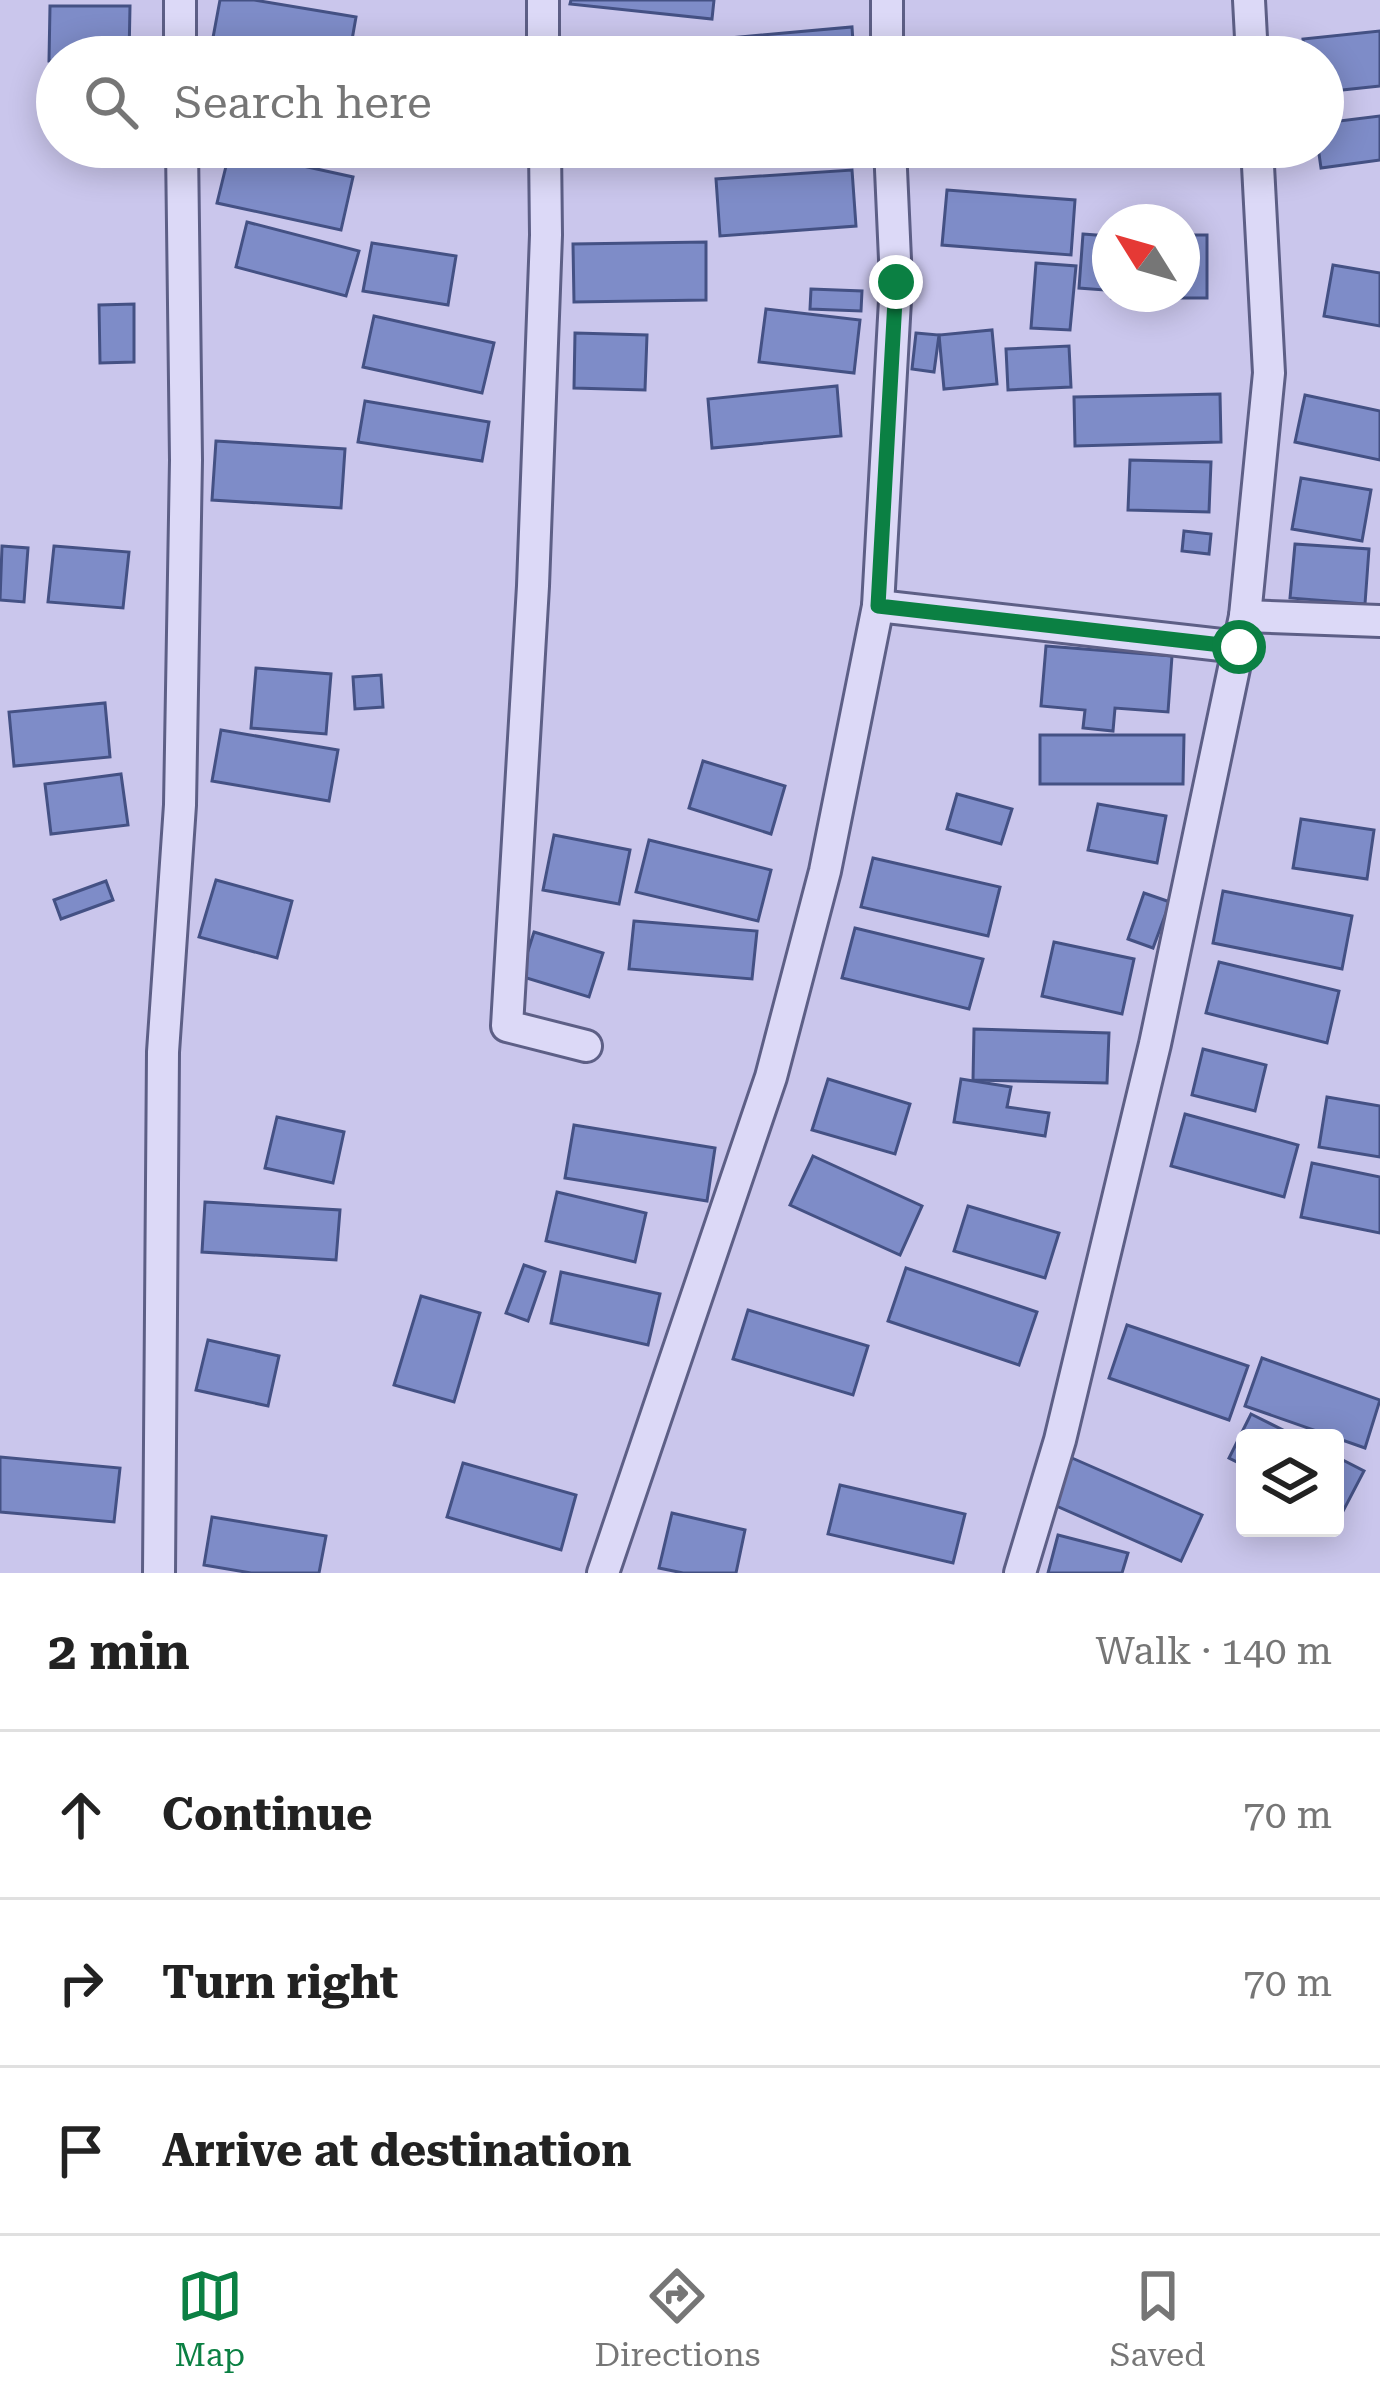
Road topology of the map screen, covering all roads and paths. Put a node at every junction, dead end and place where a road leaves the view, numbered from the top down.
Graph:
1 (179, 0) edge
2 (543, 0) edge
3 (887, 0) edge
4 (1249, 0) edge
5 (180, 36) edge
6 (544, 36) edge
7 (887, 36) edge
8 (1251, 36) edge
9 (182, 168) edge
10 (545, 168) edge
11 (891, 168) edge
12 (1258, 168) edge
13 (878, 606) junction
14 (1246, 616) junction
15 (1380, 621) edge
16 (1239, 647) junction
17 (586, 1046) dead end
18 (159, 1573) edge
19 (603, 1573) edge
20 (1020, 1573) edge

1 - 5 street
2 - 6 street
3 - 7 street
4 - 8 street
9 - 18 street
10 - 17 street
11 - 13 street
12 - 14 street
13 - 16 street
13 - 19 street
14 - 15 street
14 - 16 street
16 - 20 street

